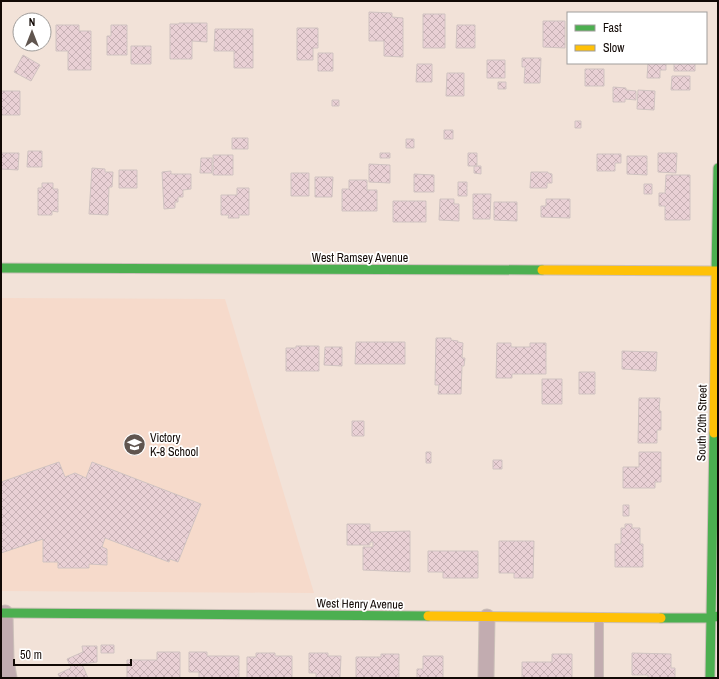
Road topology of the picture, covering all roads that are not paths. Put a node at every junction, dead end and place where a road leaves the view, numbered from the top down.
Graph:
1 (718, 168) edge
2 (1, 268) edge
3 (717, 271) edge
4 (716, 383) edge
5 (3, 613) edge
6 (487, 617) junction
7 (715, 617) edge
8 (599, 618) junction
9 (9, 678) edge
10 (486, 678) edge
11 (599, 678) edge
12 (710, 678) edge

1 - 3 street, South 20th Street
2 - 3 street, West Ramsey Avenue
3 - 4 street, South 20th Street
4 - 7 street, South 20th Street
5 - 6 street, West Henry Avenue
5 - 9 street
6 - 8 street, West Henry Avenue
6 - 10 street
7 - 8 street, West Henry Avenue
7 - 12 street, South 20th Street
8 - 11 lane

